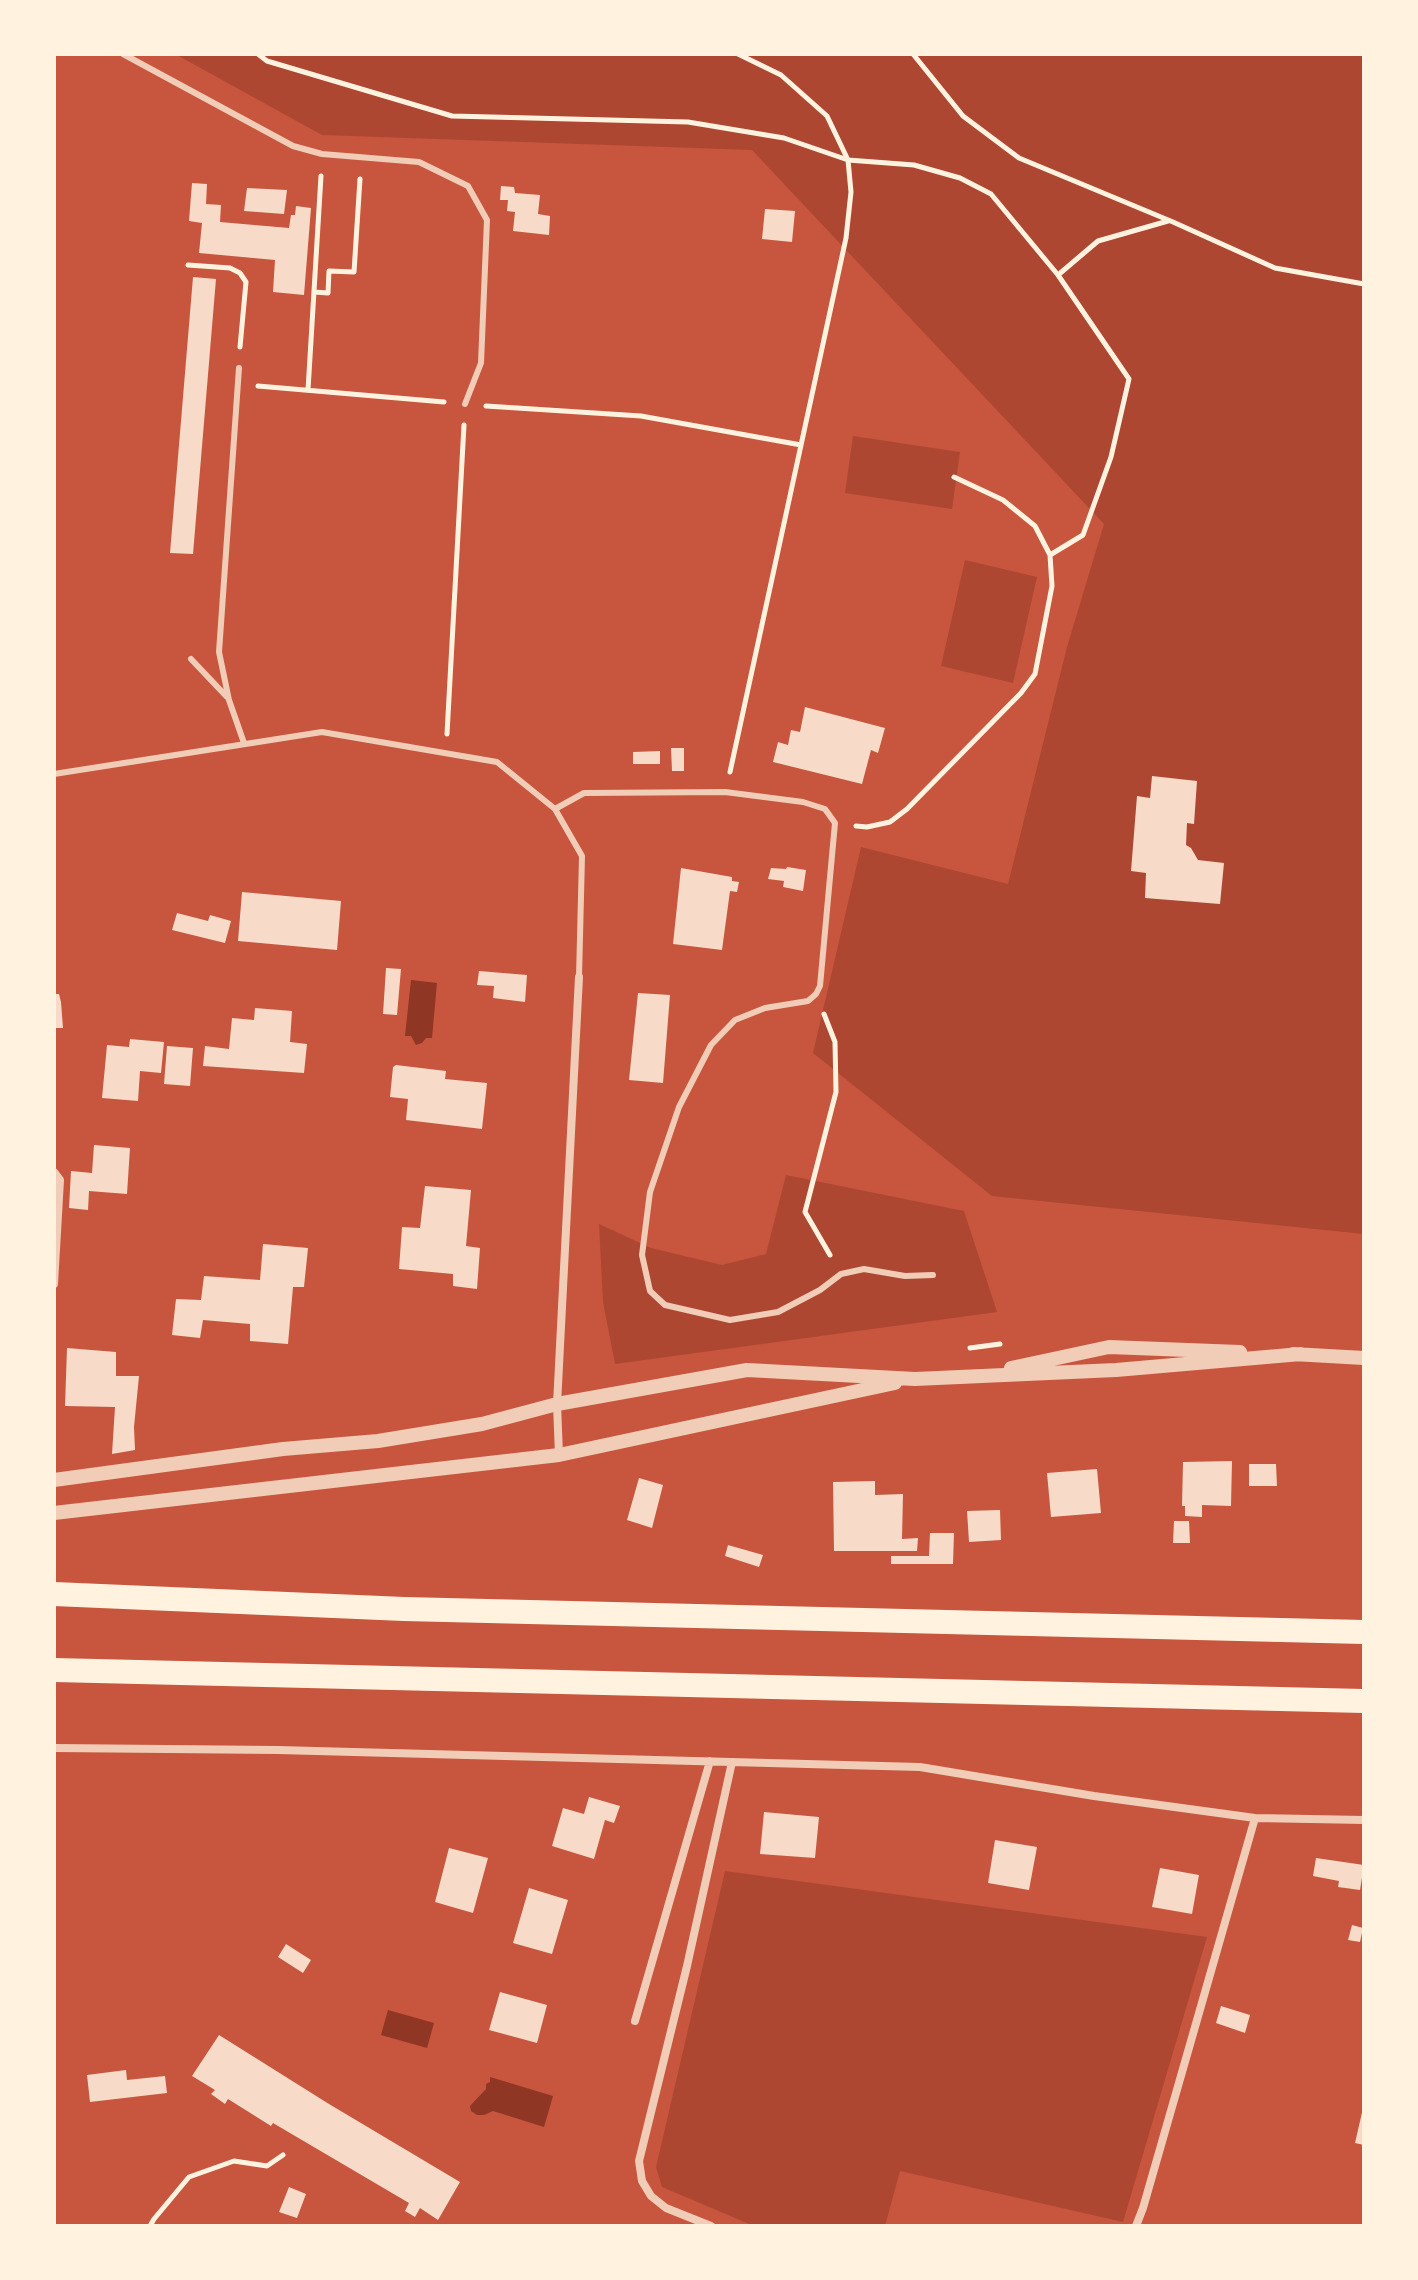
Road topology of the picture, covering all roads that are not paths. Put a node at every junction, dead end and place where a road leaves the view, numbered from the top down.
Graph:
1 (123, 54) edge
2 (239, 368) road end
3 (465, 404) road end
4 (191, 659) dead end
5 (229, 700) junction
6 (244, 743) junction
7 (54, 774) edge
8 (555, 809) junction
9 (579, 977) joint
10 (54, 1172) edge
11 (933, 1275) dead end
12 (54, 1284) edge
13 (1301, 1354) junction
14 (1364, 1358) edge
15 (969, 1376) junction
16 (915, 1379) junction
17 (557, 1404) junction
18 (559, 1455) junction
19 (54, 1480) edge
20 (54, 1513) edge
21 (54, 1594) edge
22 (1364, 1631) edge
23 (54, 1670) edge
24 (1364, 1701) edge
25 (54, 1748) edge
26 (710, 1761) junction
27 (732, 1762) junction
28 (1255, 1818) junction
29 (1364, 1820) edge
30 (635, 2021) dead end
31 (711, 2226) edge
32 (1136, 2226) edge

1 - 3 lane
2 - 5 lane
4 - 5 lane
5 - 6 lane
6 - 7 lane
6 - 8 lane
8 - 9 lane
8 - 11 lane
9 - 17 street
10 - 12 street
13 - 14 street
13 - 15 street
13 - 15 street
15 - 16 street
16 - 17 street
16 - 18 street
17 - 18 street
17 - 19 street
18 - 20 street
21 - 22 highway
23 - 24 highway
25 - 26 street
26 - 27 street
26 - 30 street
27 - 28 street
27 - 31 street
28 - 29 street
28 - 32 street

